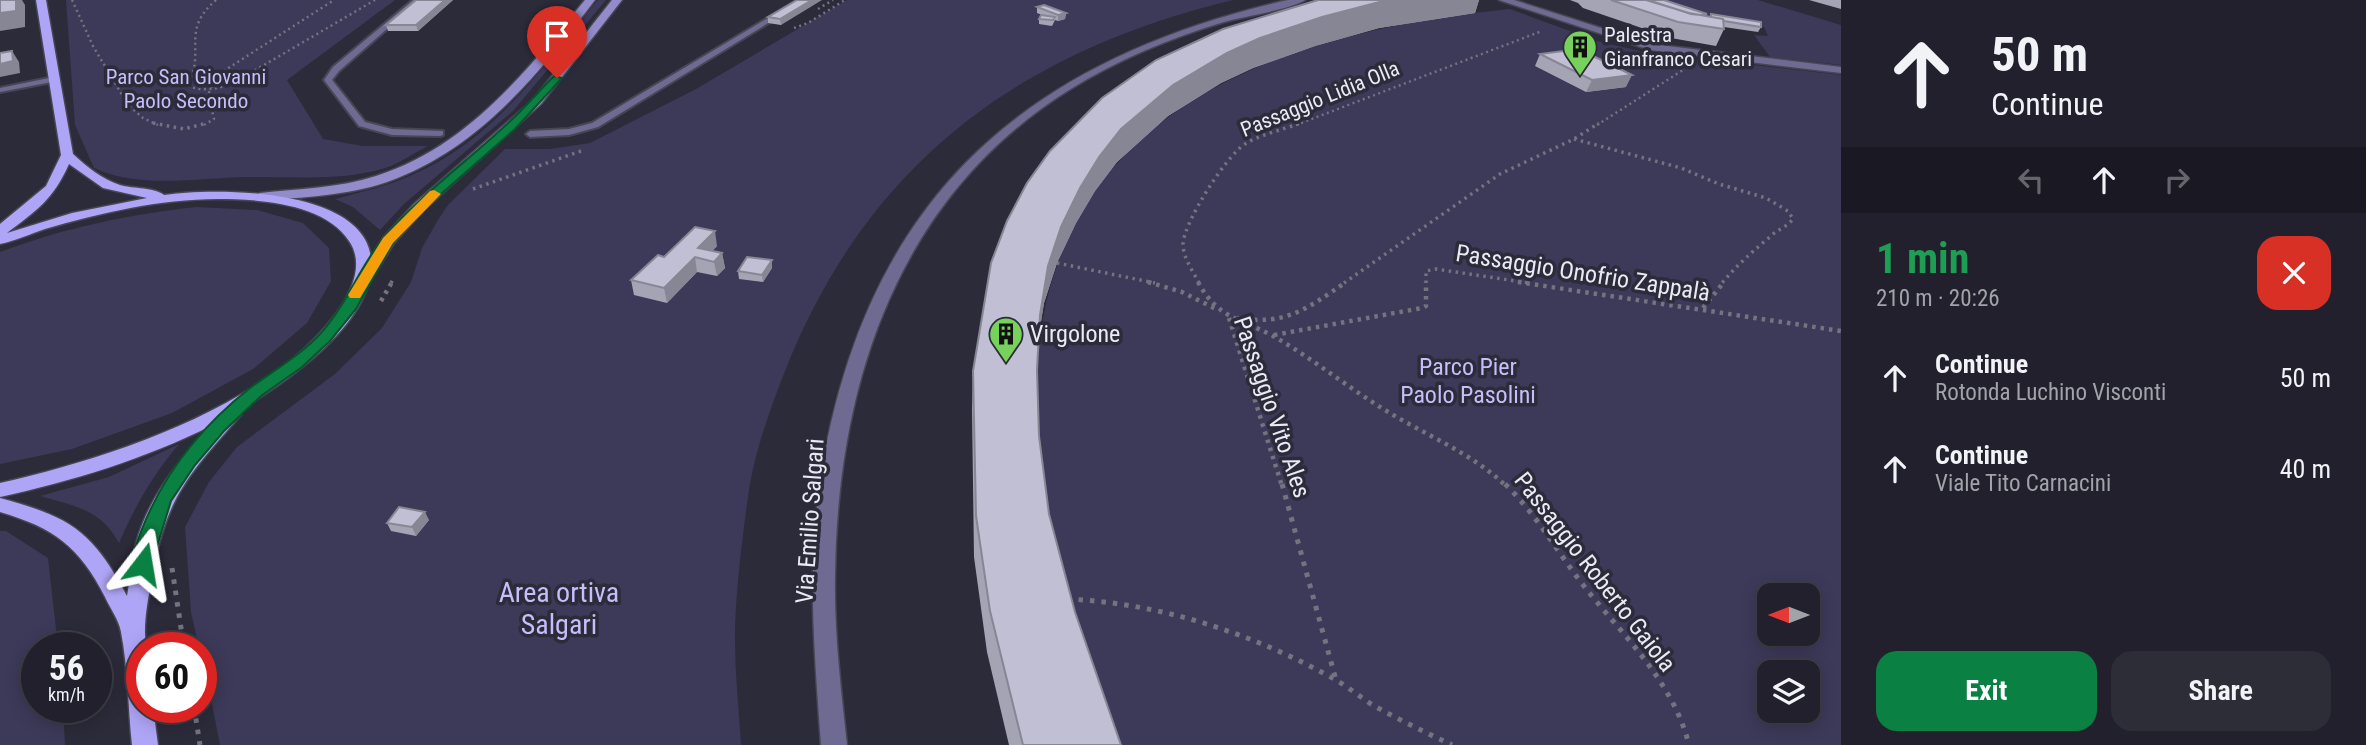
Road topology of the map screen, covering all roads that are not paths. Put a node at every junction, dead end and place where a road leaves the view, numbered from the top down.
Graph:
1 (41, 0) edge
2 (417, 0) edge
3 (590, 0) edge
4 (617, 0) edge
5 (803, 0) edge
6 (1300, 0) edge
7 (1504, 0) edge
8 (1841, 70) edge
9 (54, 79) junction
10 (0, 90) edge
11 (440, 133) dead end
12 (530, 134) dead end
13 (67, 155) junction
14 (260, 197) junction
15 (176, 198) junction
16 (0, 230) edge
17 (0, 240) edge
18 (361, 284) junction
19 (256, 392) junction
20 (0, 490) edge
21 (0, 505) edge
22 (132, 629) junction
23 (145, 745) edge
24 (834, 745) edge

1 - 9 main road
2 - 11 lane
3 - 14 main road
4 - 18 main road
5 - 12 lane
6 - 24 street, Via Emilio Salgari
7 - 8 street
9 - 10 lane
9 - 13 main road
13 - 15 main road
13 - 16 main road
14 - 15 main road
14 - 18 main road
15 - 17 main road
18 - 19 main road
19 - 20 main road
19 - 22 main road
21 - 22 main road
22 - 23 main road

